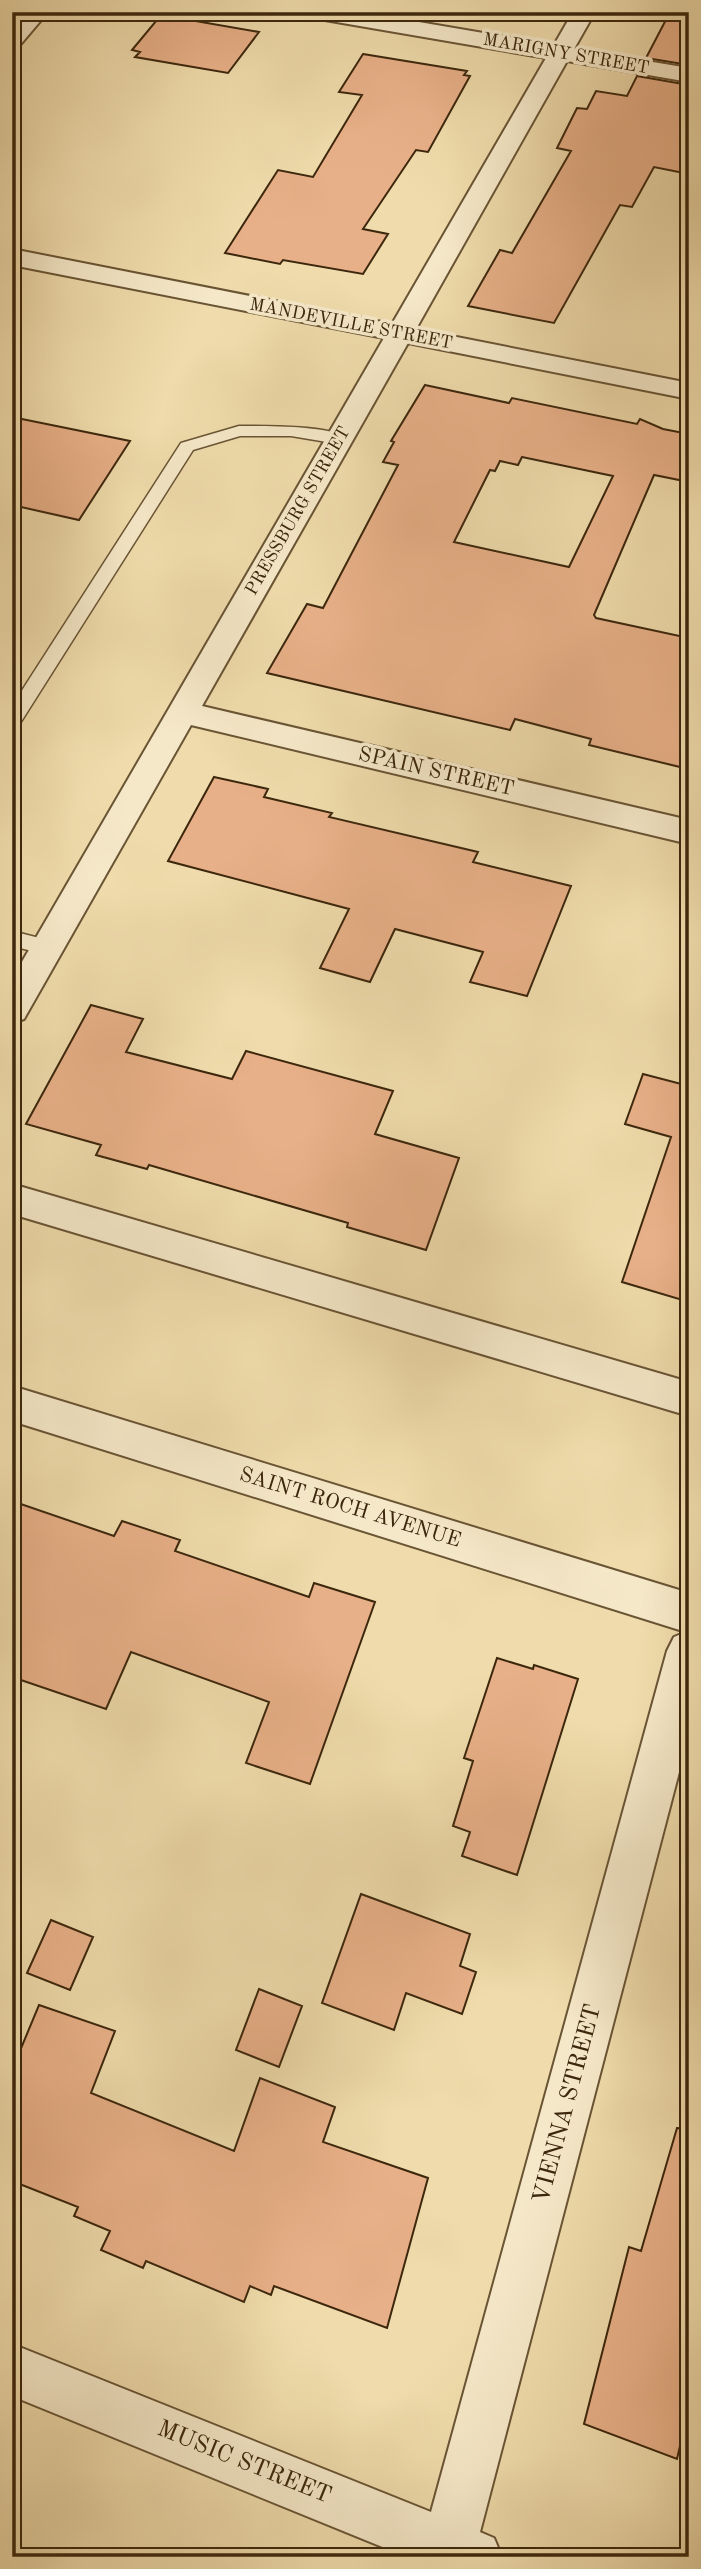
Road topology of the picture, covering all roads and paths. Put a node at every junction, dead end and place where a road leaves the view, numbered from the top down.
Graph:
1 (37, 12) edge
2 (319, 12) edge
3 (584, 12) edge
4 (12, 40) edge
5 (561, 53) junction
6 (689, 75) edge
7 (12, 257) edge
8 (400, 334) junction
9 (689, 391) edge
10 (339, 439) junction
11 (183, 712) junction
12 (12, 721) edge
13 (689, 832) edge
14 (12, 938) edge
15 (48, 947) junction
16 (12, 1010) edge
17 (12, 1199) edge
18 (689, 1399) edge
19 (12, 1403) edge
20 (689, 1613) edge
21 (689, 1651) edge
22 (12, 2370) edge
23 (457, 2553) edge

1 - 4 street
2 - 5 street, MARIGNY STREET
3 - 5 street, PRESSBURG STREET
5 - 6 street, MARIGNY STREET
5 - 8 street, PRESSBURG STREET
7 - 8 street, MANDEVILLE STREET
8 - 9 street, MANDEVILLE STREET
8 - 10 street, PRESSBURG STREET
10 - 11 street, PRESSBURG STREET
10 - 12 lane
11 - 13 street, SPAIN STREET
11 - 15 street, PRESSBURG STREET
14 - 15 lane
15 - 16 street, PRESSBURG STREET
17 - 18 street
19 - 20 street, SAINT ROCH AVENUE
21 - 23 street, VIENNA STREET
22 - 23 street, MUSIC STREET

